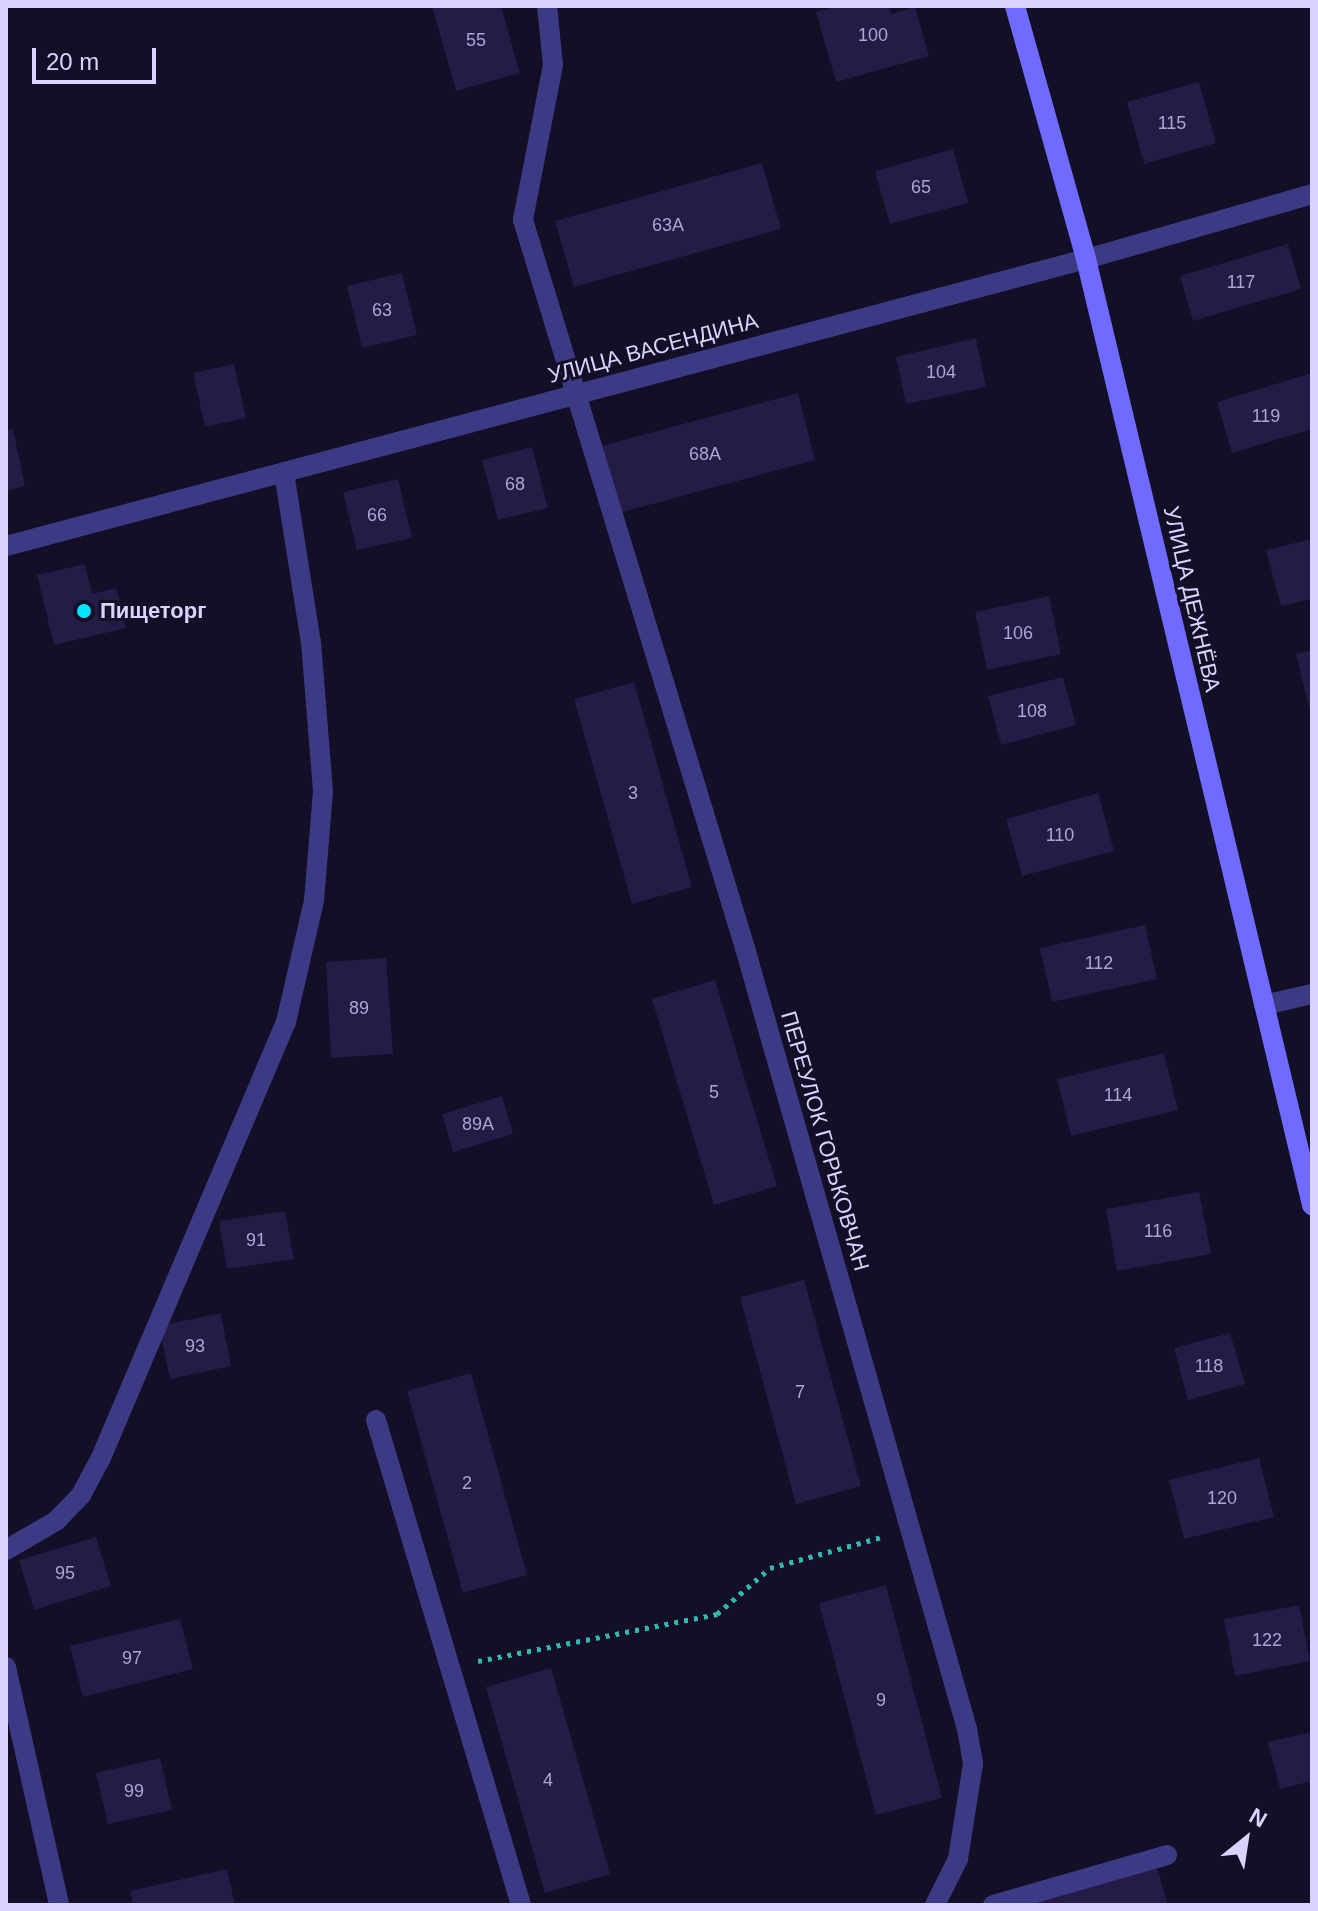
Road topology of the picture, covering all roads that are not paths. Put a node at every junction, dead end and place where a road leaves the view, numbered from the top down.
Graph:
1 (547, 6) edge
2 (1015, 6) edge
3 (1312, 194) edge
4 (1086, 259) junction
5 (573, 394) junction
6 (284, 472) junction
7 (6, 546) edge
8 (1312, 994) edge
9 (1264, 1005) junction
10 (1312, 1205) edge
11 (376, 1420) dead end
12 (6, 1550) edge
13 (6, 1667) edge
14 (1167, 1855) dead end
15 (59, 1905) edge
16 (521, 1905) edge
17 (935, 1905) edge
18 (993, 1905) edge

1 - 5 street, ПЕРЕУЛОК ГОРЬКОВЧАН
2 - 4 main road, УЛИЦА ДЕЖНЁВА
3 - 4 street, УЛИЦА ВАСЕНДИНА
4 - 5 street, УЛИЦА ВАСЕНДИНА
4 - 9 main road, УЛИЦА ДЕЖНЁВА
5 - 6 street, УЛИЦА ВАСЕНДИНА
5 - 17 street, ПЕРЕУЛОК ГОРЬКОВЧАН
6 - 7 street, УЛИЦА ВАСЕНДИНА
6 - 12 street
8 - 9 street
9 - 10 main road, УЛИЦА ДЕЖНЁВА
11 - 16 street
13 - 15 street
14 - 18 street

